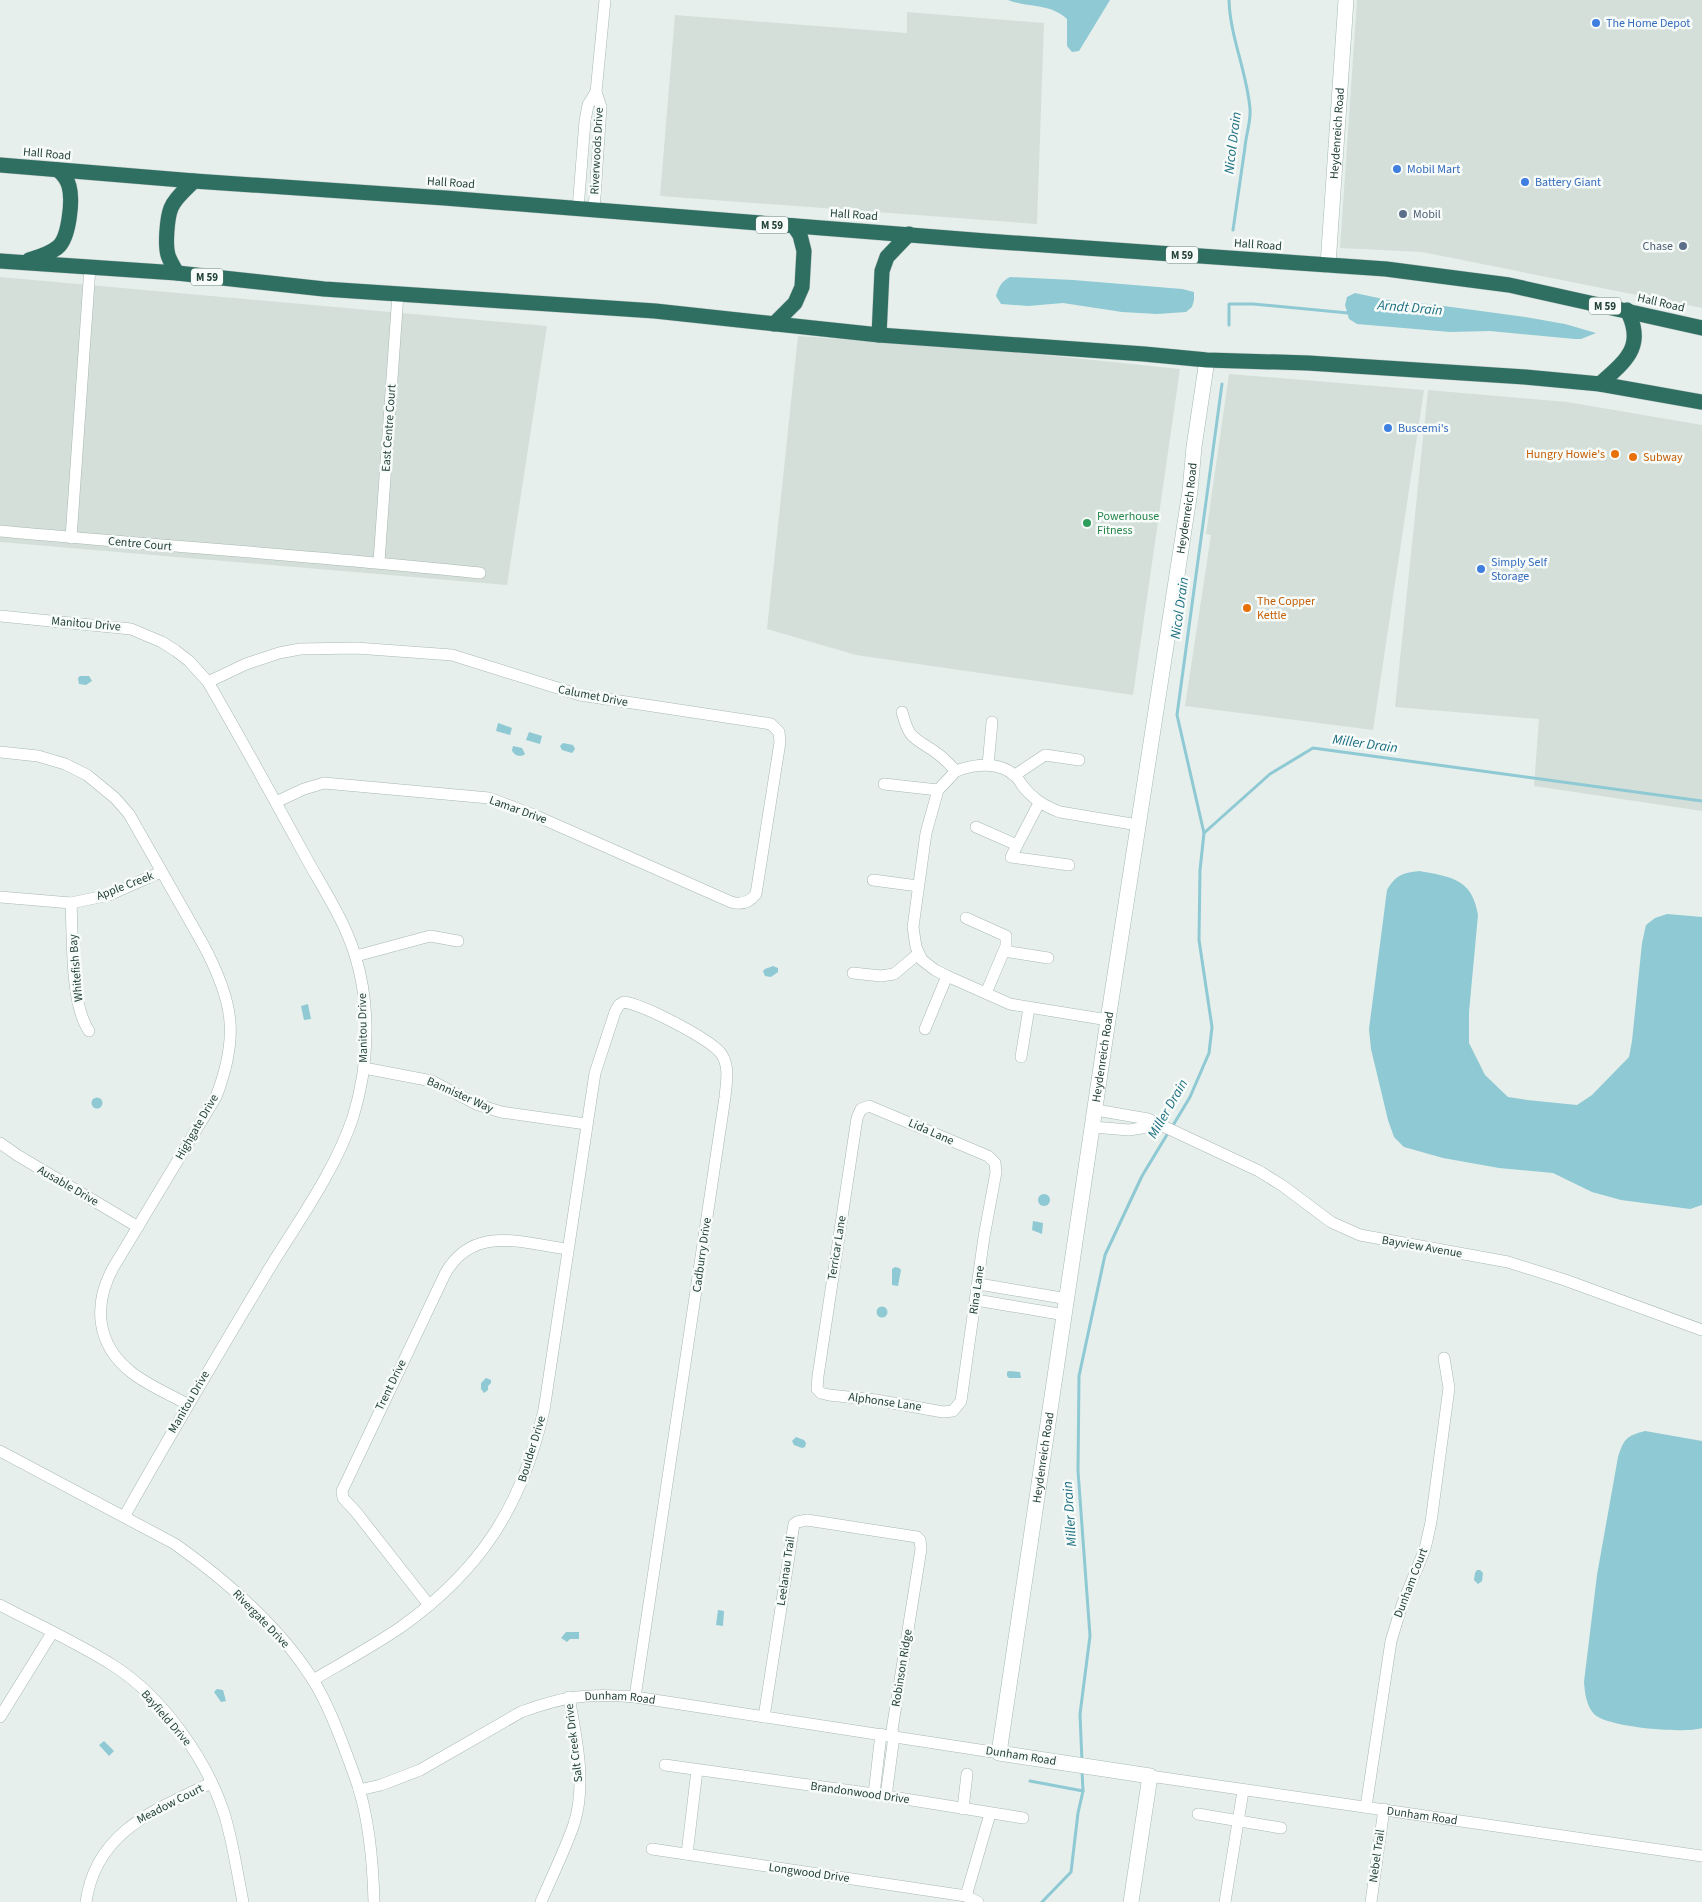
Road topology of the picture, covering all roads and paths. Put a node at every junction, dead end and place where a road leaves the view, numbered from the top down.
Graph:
1 (604, 0) edge
2 (1346, 0) edge
3 (596, 92) junction
4 (584, 133) junction
5 (600, 134) junction
6 (0, 165) edge
7 (58, 170) junction
8 (194, 181) junction
9 (578, 208) junction
10 (594, 210) junction
11 (794, 226) junction
12 (908, 234) junction
13 (0, 261) edge
14 (24, 262) junction
15 (1328, 265) junction
16 (90, 267) junction
17 (176, 273) junction
18 (398, 294) junction
19 (1627, 310) junction
20 (774, 324) junction
21 (1702, 328) edge
22 (879, 335) junction
23 (1207, 360) junction
24 (1600, 384) junction
25 (1702, 402) edge
26 (0, 531) edge
27 (71, 538) junction
28 (379, 562) junction
29 (480, 572) dead end
30 (0, 616) edge
31 (208, 682) junction
32 (902, 712) dead end
33 (992, 722) dead end
34 (0, 752) edge
35 (1079, 760) dead end
36 (988, 765) junction
37 (956, 770) junction
38 (1015, 775) junction
39 (884, 784) dead end
40 (938, 790) junction
41 (276, 802) junction
42 (1039, 803) junction
43 (1138, 825) junction
44 (976, 827) dead end
45 (1017, 845) junction
46 (1070, 865) dead end
47 (161, 872) junction
48 (872, 880) dead end
49 (918, 886) junction
50 (0, 897) edge
51 (748, 902) joint
52 (71, 903) junction
53 (966, 918) dead end
54 (458, 941) dead end
55 (1004, 951) junction
56 (918, 954) junction
57 (356, 956) junction
58 (1048, 958) dead end
59 (853, 973) dead end
60 (947, 976) junction
61 (986, 993) junction
62 (1029, 1008) junction
63 (1108, 1020) junction
64 (925, 1028) dead end
65 (89, 1031) dead end
66 (1022, 1057) dead end
67 (364, 1068) junction
68 (861, 1109) joint
69 (1096, 1110) junction
70 (586, 1124) junction
71 (1160, 1125) junction
72 (1093, 1127) junction
73 (0, 1143) edge
74 (996, 1167) joint
75 (138, 1226) junction
76 (568, 1249) junction
77 (979, 1284) junction
78 (1068, 1299) junction
79 (976, 1300) junction
80 (1065, 1315) junction
81 (1702, 1330) edge
82 (1444, 1358) dead end
83 (817, 1389) joint
84 (187, 1404) junction
85 (953, 1411) joint
86 (1, 1454) edge
87 (124, 1517) junction
88 (920, 1540) joint
89 (0, 1605) edge
90 (429, 1605) junction
91 (52, 1632) junction
92 (313, 1680) junction
93 (635, 1697) junction
94 (569, 1698) junction
95 (764, 1717) junction
96 (0, 1718) edge
97 (881, 1734) junction
98 (894, 1736) junction
99 (999, 1753) junction
100 (665, 1765) dead end
101 (697, 1770) junction
102 (967, 1774) dead end
103 (1150, 1776) junction
104 (211, 1783) junction
105 (360, 1790) junction
106 (1243, 1791) junction
107 (880, 1795) junction
108 (1366, 1807) junction
109 (963, 1808) junction
110 (1384, 1809) junction
111 (990, 1814) junction
112 (1198, 1814) dead end
113 (1023, 1818) dead end
114 (1238, 1821) junction
115 (1280, 1828) dead end
116 (652, 1849) dead end
117 (687, 1854) junction
118 (1702, 1856) edge
119 (966, 1896) junction
120 (86, 1902) edge
121 (243, 1902) edge
122 (374, 1902) edge
123 (541, 1902) edge
124 (978, 1902) edge
125 (1131, 1902) edge
126 (1225, 1902) edge
127 (1371, 1902) edge

1 - 3 street, Riverwoods Drive
2 - 15 street, Heydenreich Road
3 - 4 street, Riverwoods Drive
3 - 5 street, Riverwoods Drive
4 - 5 street
4 - 9 street, Riverwoods Drive
5 - 10 street, Riverwoods Drive
6 - 7 highway, Hall Road / M 59
7 - 8 highway, Hall Road / M 59
7 - 14 highway
8 - 9 highway, Hall Road / M 59
8 - 17 highway
9 - 10 highway, Hall Road / M 59
10 - 11 highway, Hall Road / M 59
11 - 12 highway, Hall Road / M 59
11 - 20 highway
12 - 15 highway, Hall Road / M 59
12 - 22 highway
13 - 14 highway, M 59
14 - 16 highway, M 59
15 - 19 highway, Hall Road / M 59
16 - 17 highway, M 59
16 - 27 street
17 - 18 highway, M 59
18 - 20 highway, M 59
18 - 28 street, East Centre Court
19 - 21 highway, Hall Road / M 59
19 - 24 highway
20 - 22 highway, M 59
22 - 23 highway, M 59
23 - 24 highway, M 59
23 - 43 street, Heydenreich Road
24 - 25 highway, M 59
26 - 27 street, Centre Court
27 - 28 street, Centre Court
28 - 29 street, Centre Court
30 - 31 street, Manitou Drive
31 - 41 street, Manitou Drive
31 - 51 street, Calumet Drive
32 - 37 street
33 - 36 street
34 - 47 street, Highgate Drive
35 - 38 street
36 - 37 street
36 - 38 street
37 - 40 street
38 - 42 street
39 - 40 street
40 - 49 street
41 - 51 street, Lamar Drive
41 - 57 street, Manitou Drive
42 - 43 street
42 - 45 street
43 - 63 street, Heydenreich Road
44 - 45 street
45 - 46 street
47 - 52 street, Apple Creek
47 - 75 street, Highgate Drive
48 - 49 street
49 - 56 street
50 - 52 street, Apple Creek
52 - 65 street, Whitefish Bay
53 - 55 street
54 - 57 street
55 - 58 street
55 - 61 street
56 - 59 street
56 - 60 street
57 - 67 street, Manitou Drive
60 - 61 street
60 - 64 street
61 - 62 street
62 - 63 street
62 - 66 street
63 - 69 street, Heydenreich Road
67 - 70 street, Bannister Way
67 - 84 street, Manitou Drive
68 - 74 street, Lida Lane
68 - 83 street, Terricar Lane
69 - 71 street, Bayview Avenue
69 - 72 street, Heydenreich Road
70 - 76 street, Boulder Drive
70 - 93 street, Cadburry Drive
71 - 72 street
71 - 81 street, Bayview Avenue
72 - 78 street, Heydenreich Road
73 - 75 street, Ausable Drive
74 - 77 street, Rina Lane
75 - 84 street, Highgate Drive
76 - 90 street, Boulder Drive
76 - 90 street, Trent Drive
77 - 78 street
77 - 79 street, Rina Lane
78 - 80 street, Heydenreich Road
79 - 80 street
79 - 85 street, Rina Lane
80 - 99 street, Heydenreich Road
82 - 108 street, Dunham Court
83 - 85 street, Alphonse Lane
84 - 87 street, Manitou Drive
86 - 87 street, Rivergate Drive
87 - 92 street, Rivergate Drive
88 - 95 street, Leelanau Trail
88 - 98 street, Robinson Ridge
89 - 91 street, Bayfield Drive
90 - 92 street, Boulder Drive
91 - 96 street
91 - 104 street, Bayfield Drive
92 - 105 street, Rivergate Drive
93 - 94 street, Dunham Road
93 - 95 street, Dunham Road
94 - 105 street, Dunham Road
94 - 123 street, Salt Creek Drive
95 - 97 street, Dunham Road
97 - 98 street, Dunham Road
97 - 107 street
98 - 99 street, Dunham Road
98 - 107 street, Robinson Ridge
99 - 103 street, Dunham Road
100 - 101 street, Brandonwood Drive
101 - 107 street, Brandonwood Drive
101 - 117 street
102 - 109 street
103 - 106 street, Dunham Road
103 - 125 street
104 - 120 street, Meadow Court
104 - 121 street, Bayfield Drive
105 - 122 street, Rivergate Drive
106 - 108 street, Dunham Road
106 - 114 street
107 - 109 street, Brandonwood Drive
108 - 110 street, Dunham Road
109 - 111 street, Brandonwood Drive
110 - 118 street, Dunham Road
110 - 127 street, Nebel Trail
111 - 113 street, Brandonwood Drive
111 - 119 street
112 - 114 street
114 - 115 street
114 - 126 street
116 - 117 street, Longwood Drive
117 - 119 street, Longwood Drive
119 - 124 street, Longwood Drive

